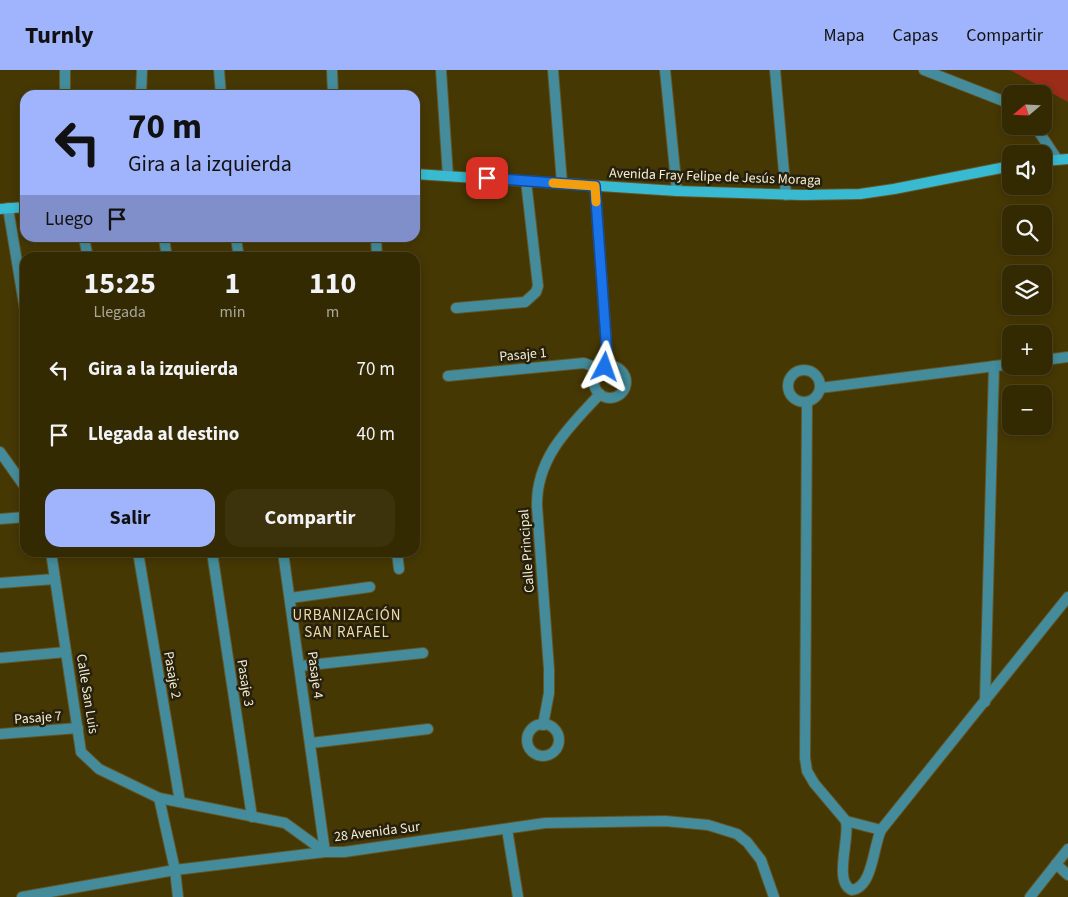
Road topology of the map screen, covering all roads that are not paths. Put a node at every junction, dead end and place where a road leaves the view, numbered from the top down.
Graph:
1 (65, 70) edge
2 (142, 70) edge
3 (219, 70) edge
4 (332, 70) edge
5 (441, 70) edge
6 (553, 70) edge
7 (665, 70) edge
8 (775, 70) edge
9 (924, 70) edge
10 (65, 90) edge
11 (141, 90) edge
12 (221, 90) edge
13 (333, 90) edge
14 (1002, 100) edge
15 (1041, 135) edge
16 (1056, 159) junction
17 (1068, 159) edge
18 (1052, 160) edge
19 (1002, 168) edge
20 (420, 174) edge
21 (448, 176) junction
22 (526, 181) junction
23 (562, 183) junction
24 (595, 186) junction
25 (677, 191) junction
26 (786, 195) junction
27 (20, 207) edge
28 (4, 209) edge
29 (20, 286) edge
30 (456, 308) dead end
31 (1068, 357) edge
32 (1052, 359) edge
33 (1002, 365) edge
34 (994, 366) junction
35 (604, 368) junction
36 (448, 376) dead end
37 (820, 388) junction
38 (600, 394) junction
39 (807, 402) junction
40 (0, 452) edge
41 (20, 480) edge
42 (20, 517) edge
43 (0, 519) edge
44 (52, 557) edge
45 (139, 557) edge
46 (213, 557) edge
47 (284, 557) edge
48 (397, 557) edge
49 (398, 569) dead end
50 (55, 579) junction
51 (0, 583) edge
52 (370, 587) dead end
53 (1068, 597) edge
54 (290, 598) junction
55 (66, 652) junction
56 (423, 653) dead end
57 (0, 658) edge
58 (300, 666) junction
59 (984, 702) junction
60 (543, 725) dead end
61 (78, 728) junction
62 (428, 729) dead end
63 (0, 734) edge
64 (311, 743) junction
65 (159, 798) junction
66 (180, 802) junction
67 (252, 817) junction
68 (846, 821) junction
69 (507, 829) junction
70 (882, 830) junction
71 (1068, 849) edge
72 (325, 852) junction
73 (1056, 864) junction
74 (175, 870) junction
75 (1068, 875) edge
76 (22, 897) edge
77 (178, 897) edge
78 (518, 897) edge
79 (774, 897) edge
80 (1030, 897) edge

1 - 10 street
2 - 11 street
3 - 12 street
4 - 13 street
5 - 21 street
6 - 23 street
7 - 25 street
8 - 26 street
9 - 14 street
15 - 16 street
16 - 17 street
16 - 18 street
19 - 26 street, Avenida Fray Felipe de Jesús Moraga
20 - 21 street, Avenida Fray Felipe de Jesús Moraga
21 - 22 street, Avenida Fray Felipe de Jesús Moraga
22 - 23 street, Avenida Fray Felipe de Jesús Moraga
22 - 30 street
23 - 24 street, Avenida Fray Felipe de Jesús Moraga
24 - 25 street, Avenida Fray Felipe de Jesús Moraga
24 - 35 street
25 - 26 street, Avenida Fray Felipe de Jesús Moraga
27 - 28 street
28 - 29 street
31 - 32 street
33 - 34 street
34 - 37 street
34 - 59 street
35 - 36 street, Pasaje 1
35 - 38 street
35 - 38 street
37 - 39 street
37 - 39 street
38 - 60 street, Calle Principal
39 - 68 street
40 - 41 street
42 - 43 street
44 - 50 street, Calle San Luis
45 - 66 street, Pasaje 2
46 - 67 street, Pasaje 3
47 - 54 street, Pasaje 4
48 - 49 street
50 - 51 street
50 - 55 street, Calle San Luis
52 - 54 street
53 - 59 street
54 - 58 street, Pasaje 4
55 - 57 street
55 - 61 street, Calle San Luis
56 - 58 street
58 - 64 street, Pasaje 4
59 - 70 street
61 - 63 street, Pasaje 7
61 - 65 street, Calle San Luis
62 - 64 street
64 - 72 street, Pasaje 4
65 - 66 street, Calle San Luis
65 - 74 street
66 - 67 street, Calle San Luis
67 - 72 street, Calle San Luis
68 - 70 street
68 - 70 street
69 - 72 street, 28 Avenida Sur
69 - 78 street
69 - 79 street, 28 Avenida Sur
71 - 73 street
72 - 74 street, 28 Avenida Sur
73 - 75 street
73 - 80 street
74 - 76 street, 28 Avenida Sur
74 - 77 street

